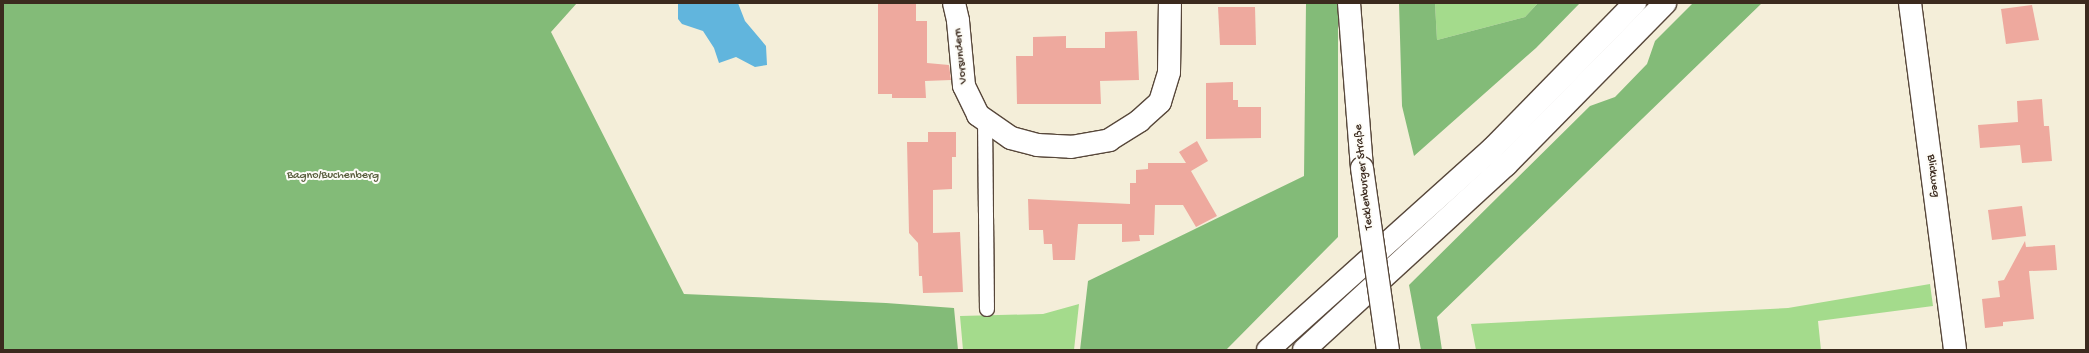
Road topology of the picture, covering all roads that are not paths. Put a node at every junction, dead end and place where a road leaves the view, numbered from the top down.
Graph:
1 (954, 3) edge
2 (1170, 3) edge
3 (1350, 3) edge
4 (1636, 3) edge
5 (1665, 3) edge
6 (1910, 3) edge
7 (985, 120) junction
8 (987, 309) dead end
9 (1268, 350) edge
10 (1304, 350) edge
11 (1388, 350) edge
12 (1955, 350) edge

1 - 7 main road, Vorsundern
2 - 7 main road, Vorsundern
3 - 11 main road, Tecklenburger Straße, bridge
4 - 9 main road
5 - 10 main road
6 - 12 main road, Blickweg
7 - 8 lane

